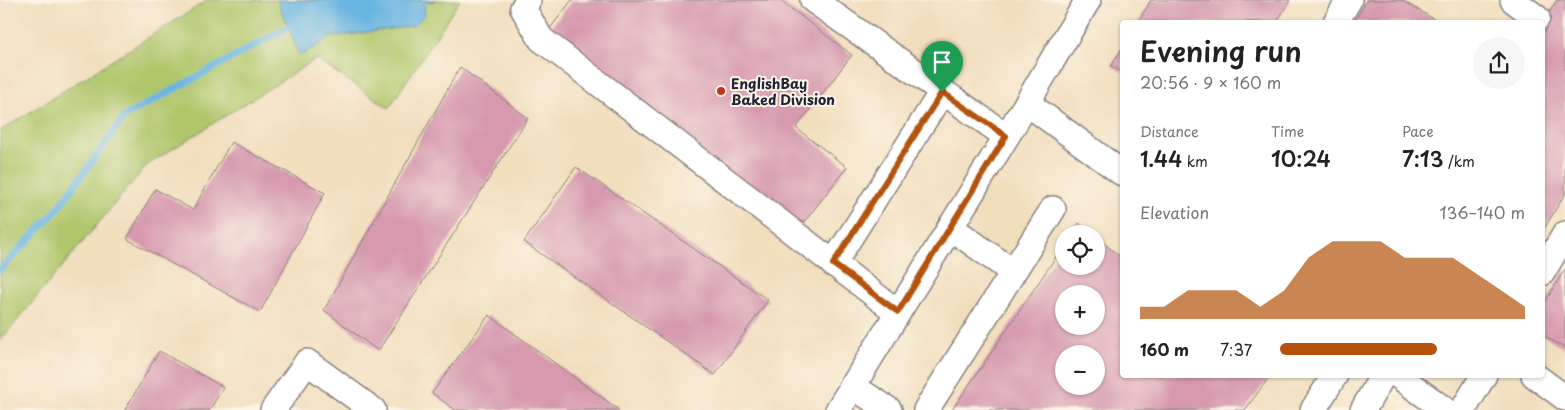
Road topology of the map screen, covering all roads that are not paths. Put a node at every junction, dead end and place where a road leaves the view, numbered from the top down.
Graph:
1 (528, 0) edge
2 (813, 0) edge
3 (1088, 0) edge
4 (1349, 0) edge
5 (1517, 1) edge
6 (1540, 13) edge
7 (1337, 20) edge
8 (942, 92) junction
9 (1027, 103) junction
10 (1006, 136) junction
11 (1120, 172) edge
12 (1053, 209) dead end
13 (950, 227) junction
14 (1565, 234) edge
15 (833, 264) junction
16 (1545, 268) edge
17 (1013, 272) junction
18 (898, 312) junction
19 (1333, 378) edge
20 (1381, 378) edge
21 (1402, 378) edge
22 (1482, 378) edge
23 (1538, 378) edge
24 (852, 386) junction
25 (1565, 398) edge
26 (273, 410) edge
27 (373, 410) edge
28 (838, 410) edge
29 (889, 410) edge
30 (926, 410) edge
31 (1313, 410) edge
32 (1363, 410) edge
33 (1445, 410) edge
34 (1463, 410) edge

1 - 15 street
2 - 8 street
3 - 9 street
4 - 7 street
5 - 6 street
8 - 10 street
8 - 15 street
9 - 10 street
9 - 11 street
10 - 13 street
12 - 17 street
13 - 17 street
13 - 18 street
14 - 16 street
15 - 18 street
17 - 30 street
18 - 24 street
19 - 31 street
20 - 32 street
21 - 33 street
22 - 34 street
23 - 25 street
24 - 28 street
24 - 29 street
26 - 27 street

